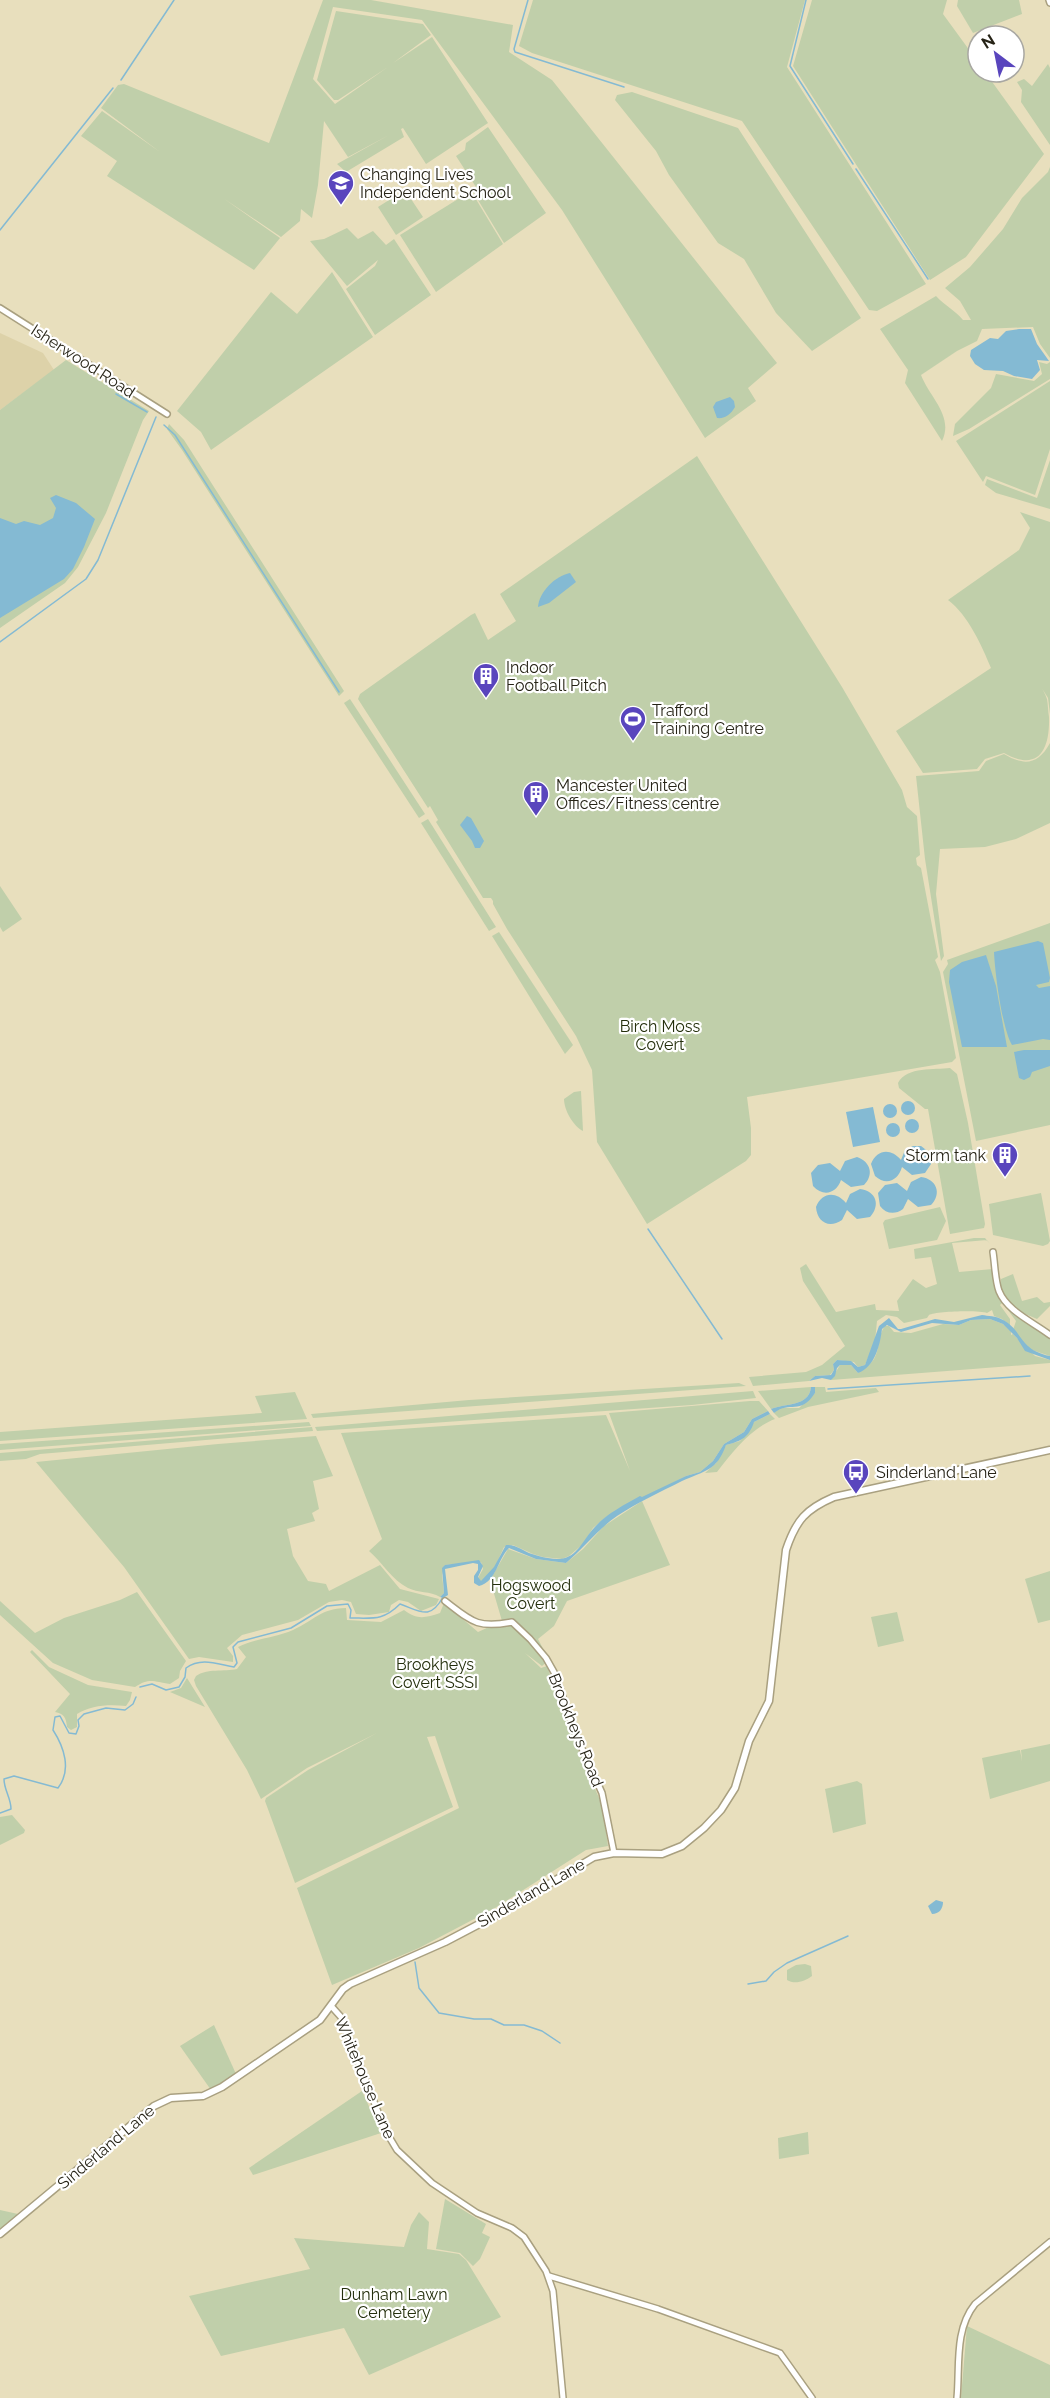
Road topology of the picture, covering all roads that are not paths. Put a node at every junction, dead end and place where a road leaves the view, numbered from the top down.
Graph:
1 (0, 308) edge
2 (167, 414) dead end
3 (993, 1252) dead end
4 (1050, 1335) edge
5 (1050, 1450) edge
6 (445, 1601) dead end
7 (614, 1853) junction
8 (332, 2007) junction
9 (0, 2234) edge
10 (1050, 2242) edge
11 (549, 2276) junction
12 (563, 2398) edge
13 (812, 2398) edge
14 (957, 2398) edge

1 - 2 street, Isherwood Road
3 - 4 street
5 - 7 street, Sinderland Lane
6 - 7 street, Brookheys Road
7 - 8 street, Sinderland Lane
8 - 9 street, Sinderland Lane
8 - 11 street, Whitehouse Lane
10 - 14 street
11 - 12 street, Whitehouse Lane
11 - 13 street

